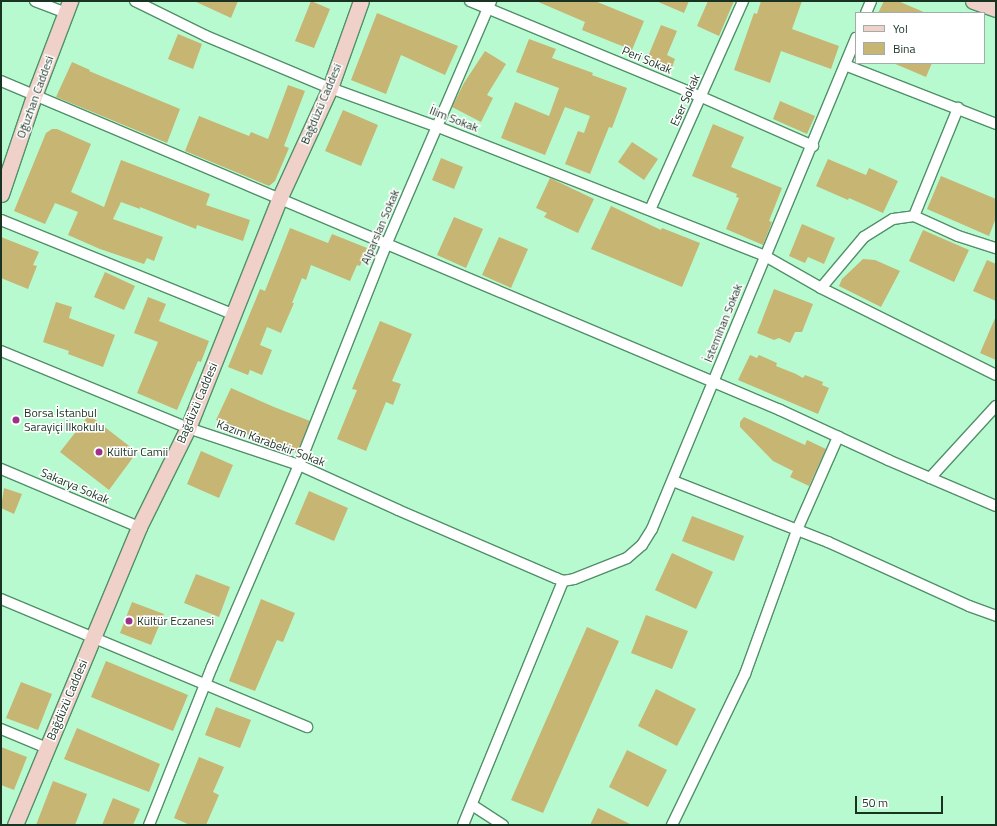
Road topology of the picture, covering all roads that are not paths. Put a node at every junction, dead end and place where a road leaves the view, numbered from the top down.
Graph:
1 (35, 1) edge
2 (136, 1) edge
3 (361, 1) edge
4 (470, 1) edge
5 (743, 1) edge
6 (871, 1) edge
7 (973, 1) edge
8 (489, 5) edge
9 (68, 7) edge
10 (996, 9) edge
11 (866, 12) edge
12 (855, 40) edge
13 (845, 65) junction
14 (1, 81) edge
15 (330, 88) junction
16 (34, 96) junction
17 (701, 97) junction
18 (958, 108) junction
19 (996, 124) edge
20 (438, 127) junction
21 (813, 146) junction
22 (1, 194) edge
23 (280, 198) junction
24 (650, 210) junction
25 (914, 216) junction
26 (1, 220) edge
27 (386, 245) junction
28 (996, 248) edge
29 (765, 256) junction
30 (821, 288) junction
31 (233, 314) junction
32 (1, 351) edge
33 (996, 375) edge
34 (713, 382) junction
35 (996, 406) edge
36 (188, 428) junction
37 (838, 437) junction
38 (299, 464) junction
39 (1, 469) edge
40 (930, 478) junction
41 (673, 481) junction
42 (996, 506) edge
43 (139, 527) junction
44 (797, 530) junction
45 (569, 580) junction
46 (1, 599) edge
47 (996, 616) edge
48 (94, 637) junction
49 (205, 684) junction
50 (307, 727) dead end
51 (1, 729) edge
52 (47, 748) junction
53 (472, 805) junction
54 (16, 825) edge
55 (149, 825) edge
56 (464, 825) edge
57 (503, 825) edge
58 (672, 825) edge

1 - 9 street
2 - 15 street, İlim Sokak
3 - 15 street, Bağdüzü Caddesi
4 - 8 street, Peri Sokak
5 - 17 street, Eser Sokak
6 - 11 street
7 - 10 street
8 - 17 street, Peri Sokak
8 - 20 street, Alparslan Sokak
9 - 16 street, Oğuzhan Caddesi
12 - 13 street, İstemihan Sokak
13 - 18 street
13 - 21 street, İstemihan Sokak
14 - 16 street
15 - 20 street, İlim Sokak
15 - 23 street, Bağdüzü Caddesi
16 - 22 street, Oğuzhan Caddesi
16 - 23 street
17 - 21 street, Peri Sokak
17 - 24 street, Eser Sokak
18 - 19 street
18 - 25 street
20 - 24 street, İlim Sokak
20 - 27 street, Alparslan Sokak
21 - 29 street, İstemihan Sokak
23 - 27 street
23 - 31 street, Bağdüzü Caddesi
24 - 29 street, İlim Sokak
25 - 28 street
25 - 30 street
26 - 31 street
27 - 34 street
27 - 38 street, Alparslan Sokak
29 - 30 street, İlim Sokak
29 - 34 street, İstemihan Sokak
30 - 33 street, İlim Sokak
31 - 36 street, Bağdüzü Caddesi
32 - 36 street, Kazım Karabekir Sokak
34 - 37 street
34 - 41 street, İstemihan Sokak
35 - 40 street
36 - 38 street, Kazım Karabekir Sokak
36 - 43 street, Bağdüzü Caddesi
37 - 40 street
37 - 44 street
38 - 45 street, Kazım Karabekir Sokak
38 - 49 street, Alparslan Sokak
39 - 43 street, Sakarya Sokak
40 - 42 street
41 - 44 street
41 - 45 street, İstemihan Sokak
43 - 48 street, Bağdüzü Caddesi
44 - 47 street
44 - 58 street
45 - 53 street
46 - 48 street
48 - 49 street
48 - 52 street, Bağdüzü Caddesi
49 - 50 street
49 - 55 street, Alparslan Sokak
51 - 52 street
52 - 54 street, Bağdüzü Caddesi
53 - 56 street
53 - 57 street

